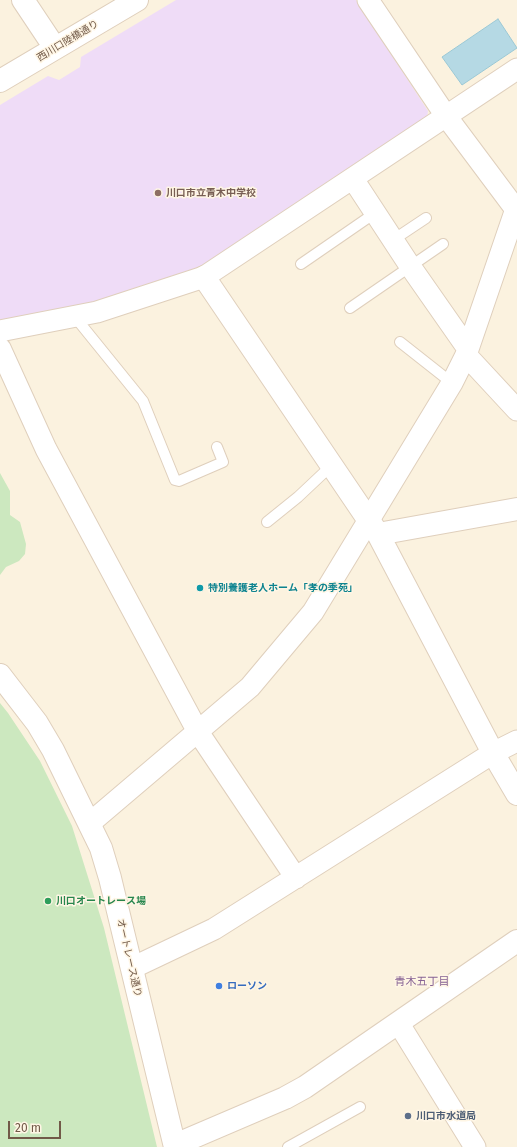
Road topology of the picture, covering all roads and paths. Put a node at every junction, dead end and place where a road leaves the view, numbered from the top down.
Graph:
1 (23, 0) edge
2 (137, 0) edge
3 (368, 0) edge
4 (55, 48) junction
5 (517, 69) edge
6 (0, 82) edge
7 (446, 116) junction
8 (353, 179) junction
9 (517, 209) edge
10 (375, 213) junction
11 (426, 218) dead end
12 (392, 240) junction
13 (443, 244) dead end
14 (301, 264) dead end
15 (410, 266) junction
16 (204, 277) junction
17 (350, 308) dead end
18 (75, 317) junction
19 (0, 331) edge
20 (400, 342) dead end
21 (0, 348) edge
22 (467, 352) junction
23 (452, 384) junction
24 (517, 410) edge
25 (217, 447) dead end
26 (332, 465) junction
27 (517, 509) edge
28 (267, 522) dead end
29 (374, 528) junction
30 (0, 675) edge
31 (198, 732) junction
32 (517, 741) edge
33 (494, 753) junction
34 (517, 794) edge
35 (90, 823) junction
36 (296, 878) junction
37 (517, 941) edge
38 (132, 968) junction
39 (399, 1024) junction
40 (360, 1107) dead end
41 (175, 1146) edge
42 (288, 1147) edge
43 (475, 1147) edge

1 - 4 street
2 - 4 street, 西川口陸橋通り
3 - 7 street
4 - 6 street, 西川口陸橋通り
5 - 7 street
7 - 8 street
7 - 9 street
8 - 10 street
8 - 16 street
9 - 22 street
10 - 12 street
10 - 14 lane
11 - 12 lane
12 - 15 street
13 - 15 lane
15 - 17 lane
15 - 22 street
16 - 18 street
16 - 26 street
18 - 19 street
18 - 25 lane
20 - 23 lane
21 - 31 street
22 - 23 street
22 - 24 street
23 - 29 street
26 - 28 lane
26 - 29 street
27 - 29 street
29 - 31 street
29 - 33 street
30 - 35 street, オートレース通り
31 - 35 street
31 - 36 street
32 - 33 street
33 - 34 street
33 - 36 street
35 - 38 street, オートレース通り
36 - 38 street
37 - 39 street
38 - 41 street, オートレース通り
39 - 41 street
39 - 43 street
40 - 42 lane

